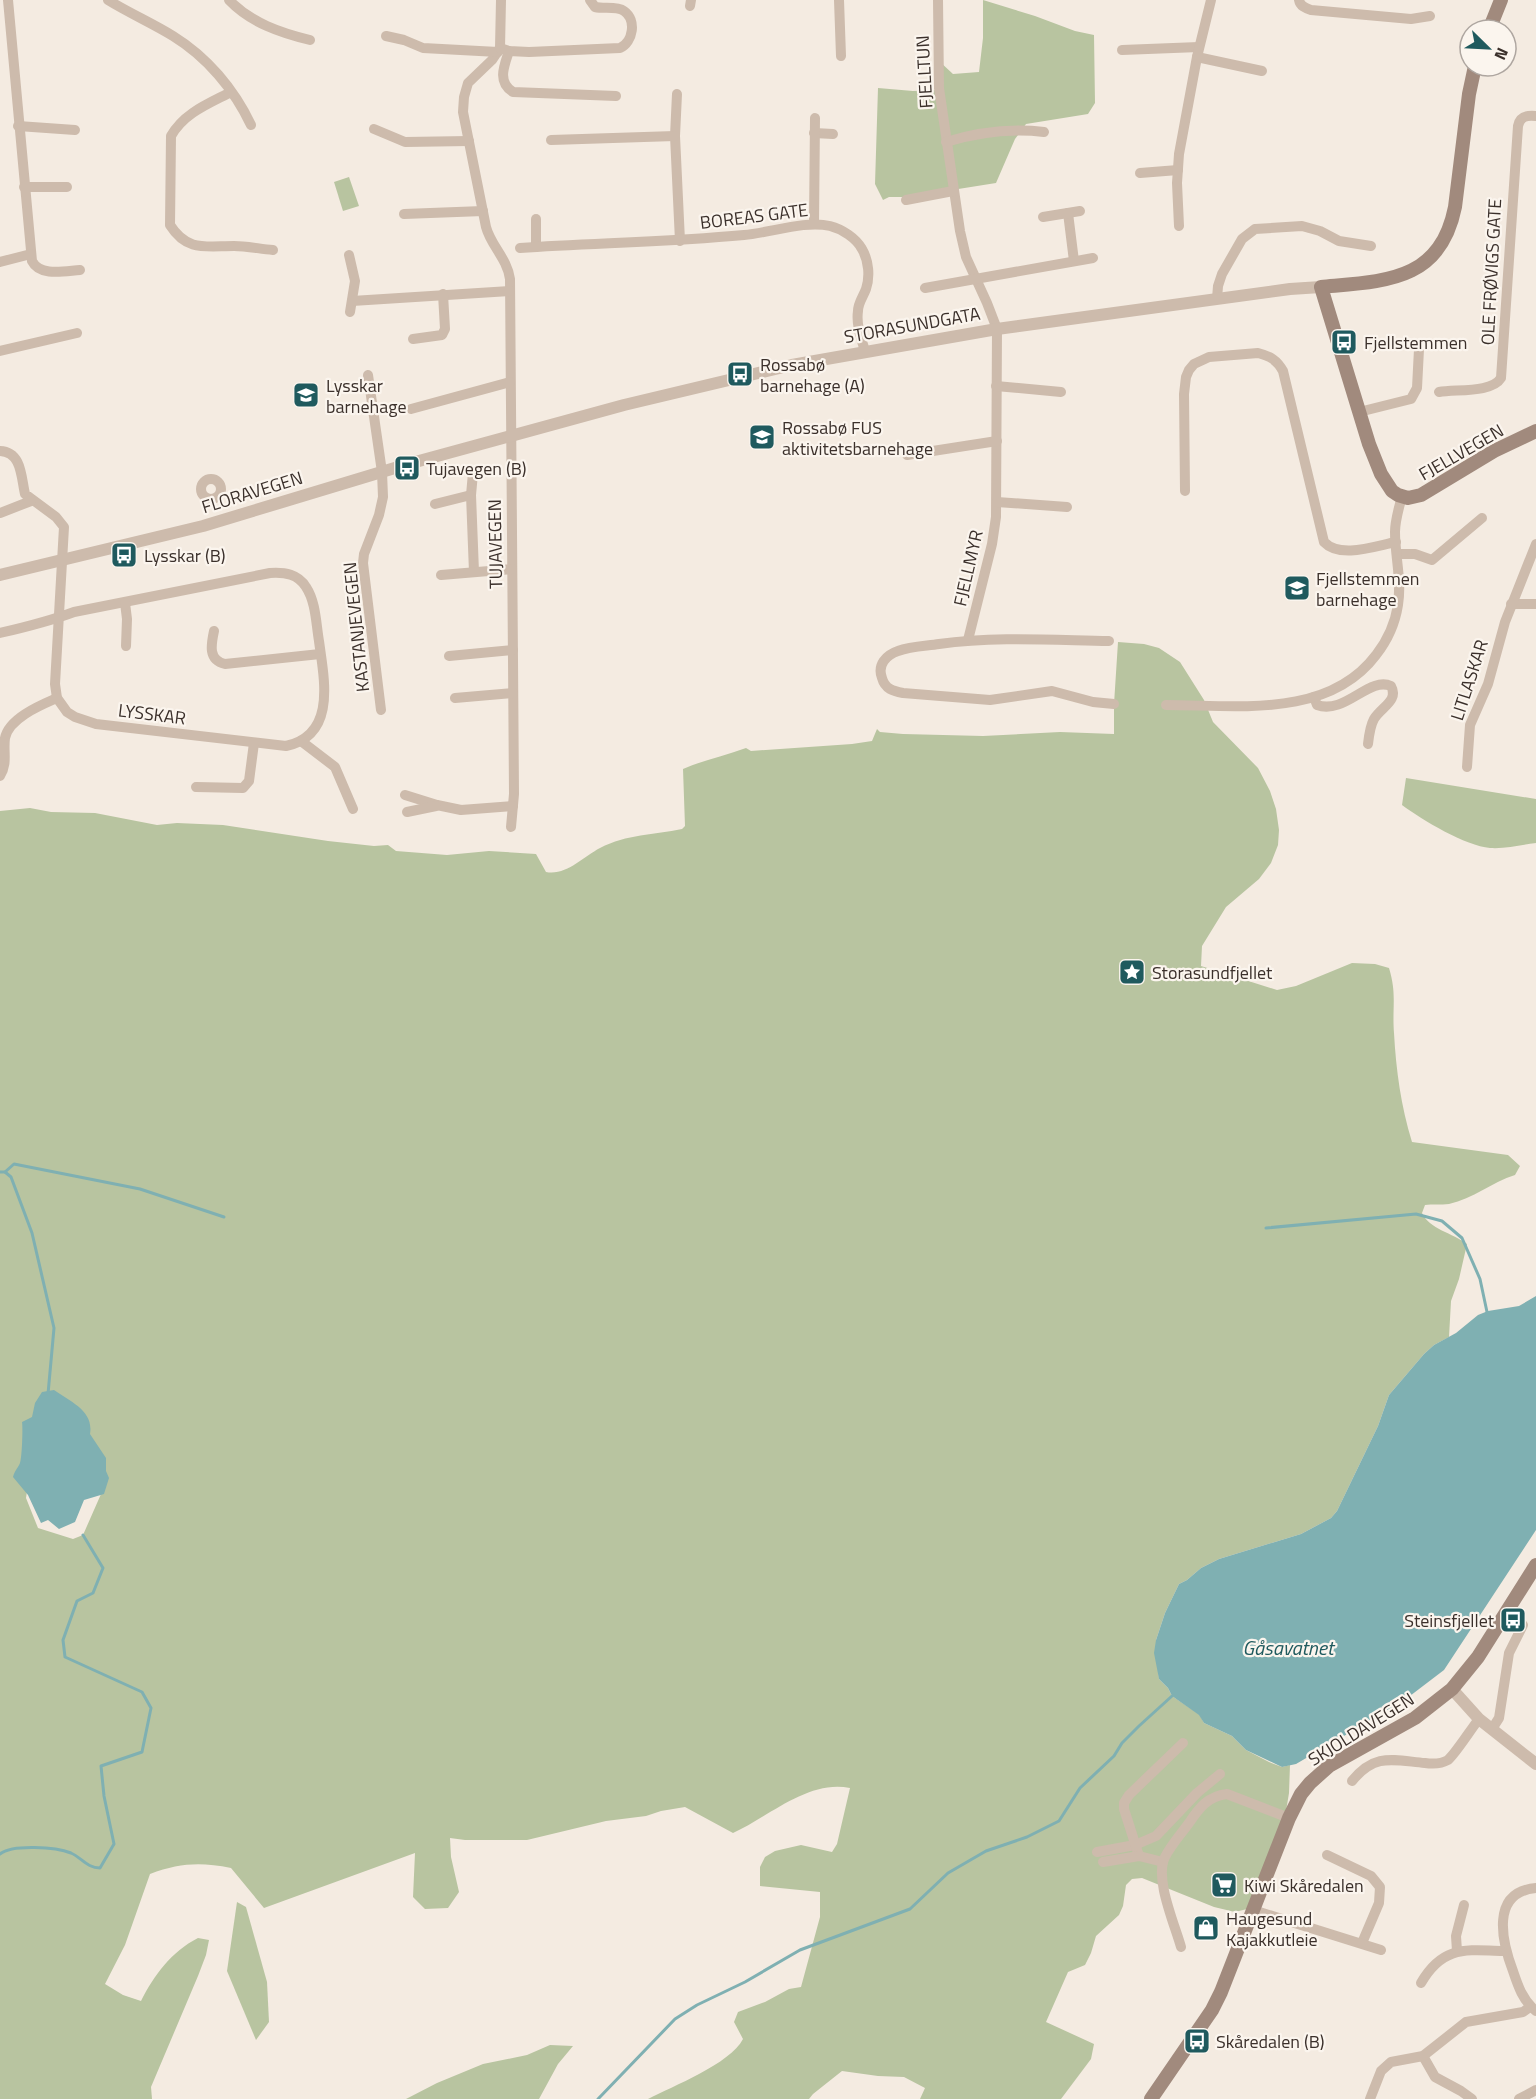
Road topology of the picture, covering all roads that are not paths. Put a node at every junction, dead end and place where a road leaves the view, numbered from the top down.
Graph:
1 (8, 0) edge
2 (108, 0) edge
3 (230, 0) edge
4 (501, 0) edge
5 (591, 0) edge
6 (839, 0) edge
7 (938, 0) edge
8 (1211, 0) edge
9 (1299, 0) edge
10 (1501, 0) edge
11 (1430, 16) dead end
12 (1494, 18) edge
13 (386, 36) dead end
14 (310, 40) dead end
15 (502, 50) junction
16 (1122, 50) dead end
17 (1198, 52) junction
18 (841, 56) dead end
19 (1262, 71) dead end
20 (1472, 78) edge
21 (231, 92) junction
22 (677, 94) dead end
23 (616, 96) dead end
24 (1536, 116) edge
25 (815, 118) dead end
26 (251, 125) dead end
27 (18, 126) junction
28 (375, 129) dead end
29 (75, 130) dead end
30 (1044, 132) dead end
31 (814, 133) junction
32 (833, 134) dead end
33 (675, 136) junction
34 (551, 140) dead end
35 (469, 141) junction
36 (946, 142) junction
37 (1178, 170) junction
38 (1140, 173) dead end
39 (24, 187) junction
40 (67, 187) dead end
41 (953, 191) junction
42 (906, 200) dead end
43 (1080, 211) dead end
44 (483, 212) junction
45 (1068, 213) junction
46 (404, 214) dead end
47 (1043, 217) dead end
48 (536, 219) dead end
49 (814, 224) junction
50 (1179, 226) dead end
51 (680, 241) junction
52 (1371, 246) dead end
53 (536, 247) junction
54 (520, 248) dead end
55 (273, 250) dead end
56 (31, 254) junction
57 (350, 255) dead end
58 (1093, 258) dead end
59 (1074, 261) junction
60 (0, 262) edge
61 (80, 270) dead end
62 (975, 278) junction
63 (1322, 287) junction
64 (925, 288) dead end
65 (510, 291) junction
66 (443, 294) junction
67 (1217, 299) junction
68 (997, 329) junction
69 (77, 333) dead end
70 (413, 339) dead end
71 (1419, 349) dead end
72 (0, 351) edge
73 (865, 351) junction
74 (368, 375) dead end
75 (510, 382) junction
76 (996, 386) junction
77 (1062, 392) dead end
78 (1438, 392) dead end
79 (411, 409) dead end
80 (1359, 412) junction
81 (1536, 430) edge
82 (511, 436) junction
83 (997, 441) junction
84 (0, 451) edge
85 (907, 455) dead end
86 (382, 472) junction
87 (473, 473) dead end
88 (1185, 491) dead end
89 (471, 495) junction
90 (1402, 496) junction
91 (32, 501) junction
92 (997, 502) junction
93 (435, 504) dead end
94 (1067, 507) dead end
95 (0, 513) edge
96 (1482, 518) dead end
97 (1396, 542) junction
98 (1536, 544) edge
99 (1397, 554) junction
100 (62, 561) junction
101 (512, 569) junction
102 (474, 573) junction
103 (0, 575) edge
104 (441, 575) dead end
105 (124, 603) junction
106 (1511, 604) junction
107 (1536, 604) edge
108 (59, 618) junction
109 (214, 631) dead end
110 (0, 633) edge
111 (968, 640) junction
112 (1109, 641) dead end
113 (126, 646) dead end
114 (513, 651) junction
115 (320, 654) junction
116 (449, 656) dead end
117 (513, 693) junction
118 (1314, 697) junction
119 (57, 698) junction
120 (455, 698) dead end
121 (1114, 704) dead end
122 (1166, 705) dead end
123 (381, 710) dead end
124 (3, 737) edge
125 (301, 741) junction
126 (254, 742) junction
127 (1368, 744) dead end
128 (1467, 767) dead end
129 (0, 776) edge
130 (196, 787) dead end
131 (405, 795) dead end
132 (437, 805) junction
133 (513, 806) junction
134 (353, 809) dead end
135 (406, 812) dead end
136 (511, 827) dead end
137 (1536, 1564) edge
138 (1523, 1624) dead end
139 (1452, 1689) junction
140 (1479, 1719) junction
141 (1492, 1730) junction
142 (1183, 1743) dead end
143 (1536, 1764) edge
144 (1220, 1774) dead end
145 (1352, 1780) dead end
146 (1289, 1818) junction
147 (1135, 1845) junction
148 (1097, 1852) dead end
149 (1327, 1855) dead end
150 (1139, 1856) junction
151 (1103, 1862) dead end
152 (1163, 1862) junction
153 (1536, 1888) edge
154 (1464, 1905) dead end
155 (1253, 1910) junction
156 (1362, 1943) junction
157 (1181, 1947) dead end
158 (1381, 1950) dead end
159 (1457, 1951) junction
160 (1505, 1951) junction
161 (1421, 1983) dead end
162 (1533, 2009) edge
163 (1424, 2056) junction
164 (1536, 2090) edge
165 (1156, 2097) edge
166 (1370, 2099) edge
167 (1472, 2099) edge
168 (1518, 2099) edge

1 - 27 street
2 - 21 street
3 - 14 street
4 - 15 street
5 - 15 street
6 - 18 street
7 - 36 street, FJELLTUN
8 - 17 street
9 - 11 street
10 - 12 main road
13 - 15 street
15 - 23 street
15 - 35 street, TUJAVEGEN
16 - 17 street
17 - 19 street
17 - 37 street
20 - 63 main road, STORASUNDGATA
21 - 26 street
21 - 55 street
22 - 33 street
24 - 78 street, OLE FRØVIGS GATE
25 - 31 street
27 - 29 street
27 - 39 street
28 - 35 street
30 - 36 street
31 - 32 street
31 - 49 street
33 - 34 street
33 - 51 street
35 - 44 street, TUJAVEGEN
36 - 41 street, FJELLTUN
37 - 38 street
37 - 50 street
39 - 40 street
39 - 56 street
41 - 42 street
41 - 62 street, FJELLTUN
43 - 45 street
44 - 46 street
44 - 65 street, TUJAVEGEN
45 - 47 street
45 - 59 street
48 - 53 street
49 - 51 street, BOREAS GATE
49 - 73 street, BOREAS GATE
51 - 53 street, BOREAS GATE
52 - 67 street
53 - 54 street, BOREAS GATE
56 - 60 street
56 - 61 street
57 - 66 street
58 - 59 street
59 - 62 street
62 - 64 street
62 - 68 street, FJELLTUN
63 - 67 street, STORASUNDGATA
63 - 80 main road
65 - 66 street
65 - 75 street, TUJAVEGEN
66 - 70 street
67 - 68 street, STORASUNDGATA
68 - 73 street, STORASUNDGATA
68 - 76 street, FJELLMYR
69 - 72 street
71 - 80 street
73 - 82 street, STORASUNDGATA
74 - 86 street, KASTANJEVEGEN
75 - 79 street
75 - 82 street, TUJAVEGEN
76 - 77 street
76 - 83 street, FJELLMYR
80 - 90 main road
81 - 90 main road, FJELLVEGEN
82 - 86 street, FLORAVEGEN
82 - 101 street, TUJAVEGEN
83 - 85 street
83 - 92 street, FJELLMYR
84 - 91 street
86 - 100 street, FLORAVEGEN
86 - 123 street, KASTANJEVEGEN
87 - 89 street
88 - 97 street
89 - 93 street
89 - 102 street
90 - 97 street
91 - 95 street
91 - 100 street
92 - 94 street
92 - 111 street, FJELLMYR
96 - 99 street
97 - 99 street
98 - 106 street, LITLASKAR
99 - 118 street
100 - 103 street, FLORAVEGEN
100 - 108 street
101 - 102 street
101 - 114 street, TUJAVEGEN
102 - 104 street
105 - 108 street
105 - 113 street
105 - 115 street
106 - 107 street
106 - 128 street, LITLASKAR
108 - 110 street
108 - 119 street
109 - 115 street
111 - 112 street
111 - 121 street
114 - 116 street
114 - 117 street, TUJAVEGEN
115 - 125 street
117 - 120 street
117 - 133 street, TUJAVEGEN
118 - 122 street
118 - 127 street
119 - 124 street
119 - 126 street, LYSSKAR
124 - 129 street
125 - 126 street, LYSSKAR
125 - 134 street
126 - 130 street
131 - 132 street
132 - 133 street
132 - 135 street
133 - 136 street, TUJAVEGEN
137 - 139 main road, SKJOLDAVEGEN
138 - 141 street
139 - 140 street
139 - 146 main road, SKJOLDAVEGEN
140 - 141 street
140 - 145 street, SKJOLDAVEGEN
141 - 143 street
142 - 147 street
144 - 147 street
146 - 152 street
146 - 155 main road, SKJOLDAVEGEN
147 - 148 street
147 - 150 street
149 - 156 street
150 - 151 street
150 - 152 street
152 - 157 street
153 - 160 street
154 - 159 street
155 - 156 street
155 - 165 main road, SKJOLDAVEGEN
156 - 158 street
159 - 160 street
159 - 161 street
160 - 162 street
162 - 163 street
163 - 166 street
163 - 167 street
164 - 168 street

